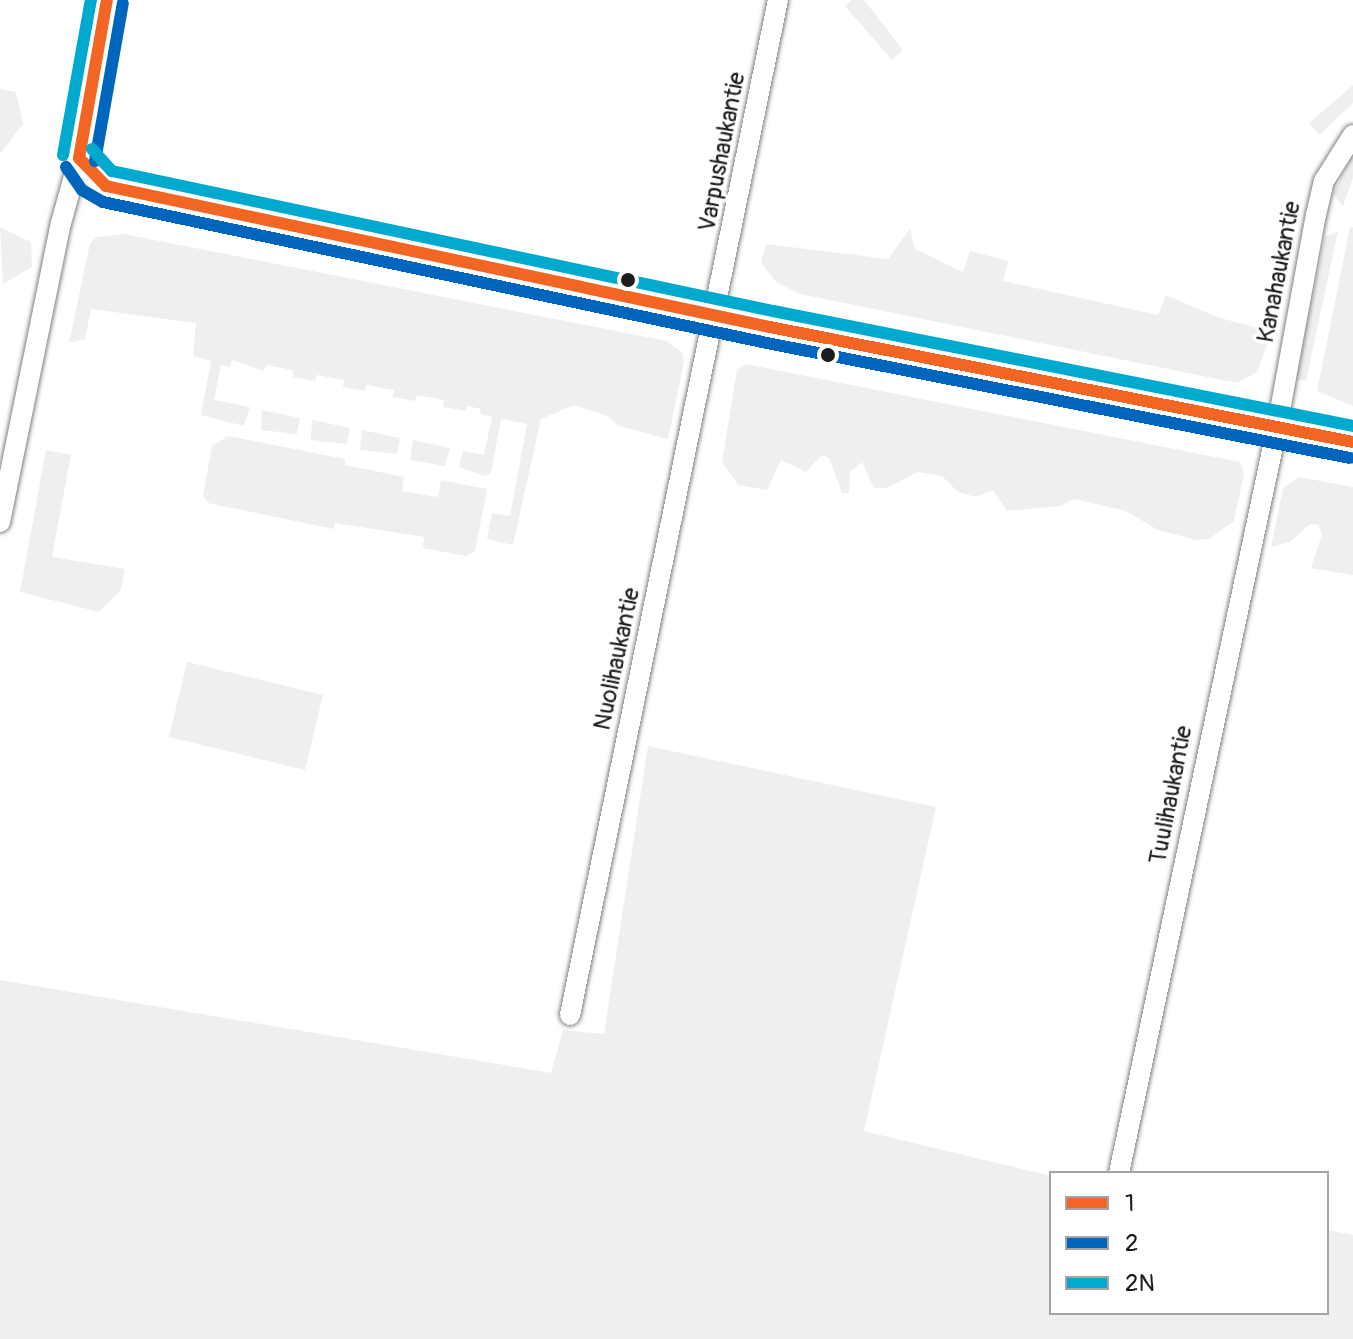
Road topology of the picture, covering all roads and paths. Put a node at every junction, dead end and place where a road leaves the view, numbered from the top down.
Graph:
1 (107, 0) edge
2 (778, 0) edge
3 (1353, 135) edge
4 (79, 158) junction
5 (716, 314) junction
6 (1277, 427) junction
7 (1353, 442) edge
8 (0, 522) edge
9 (570, 1015) dead end
10 (1119, 1171) edge

1 - 4 street
2 - 5 street, Varpushaukantie
3 - 6 street, Kanahaukantie
4 - 5 street
4 - 8 street
5 - 6 street
5 - 9 street, Nuolihaukantie
6 - 7 street
6 - 10 street, Tuulihaukantie

